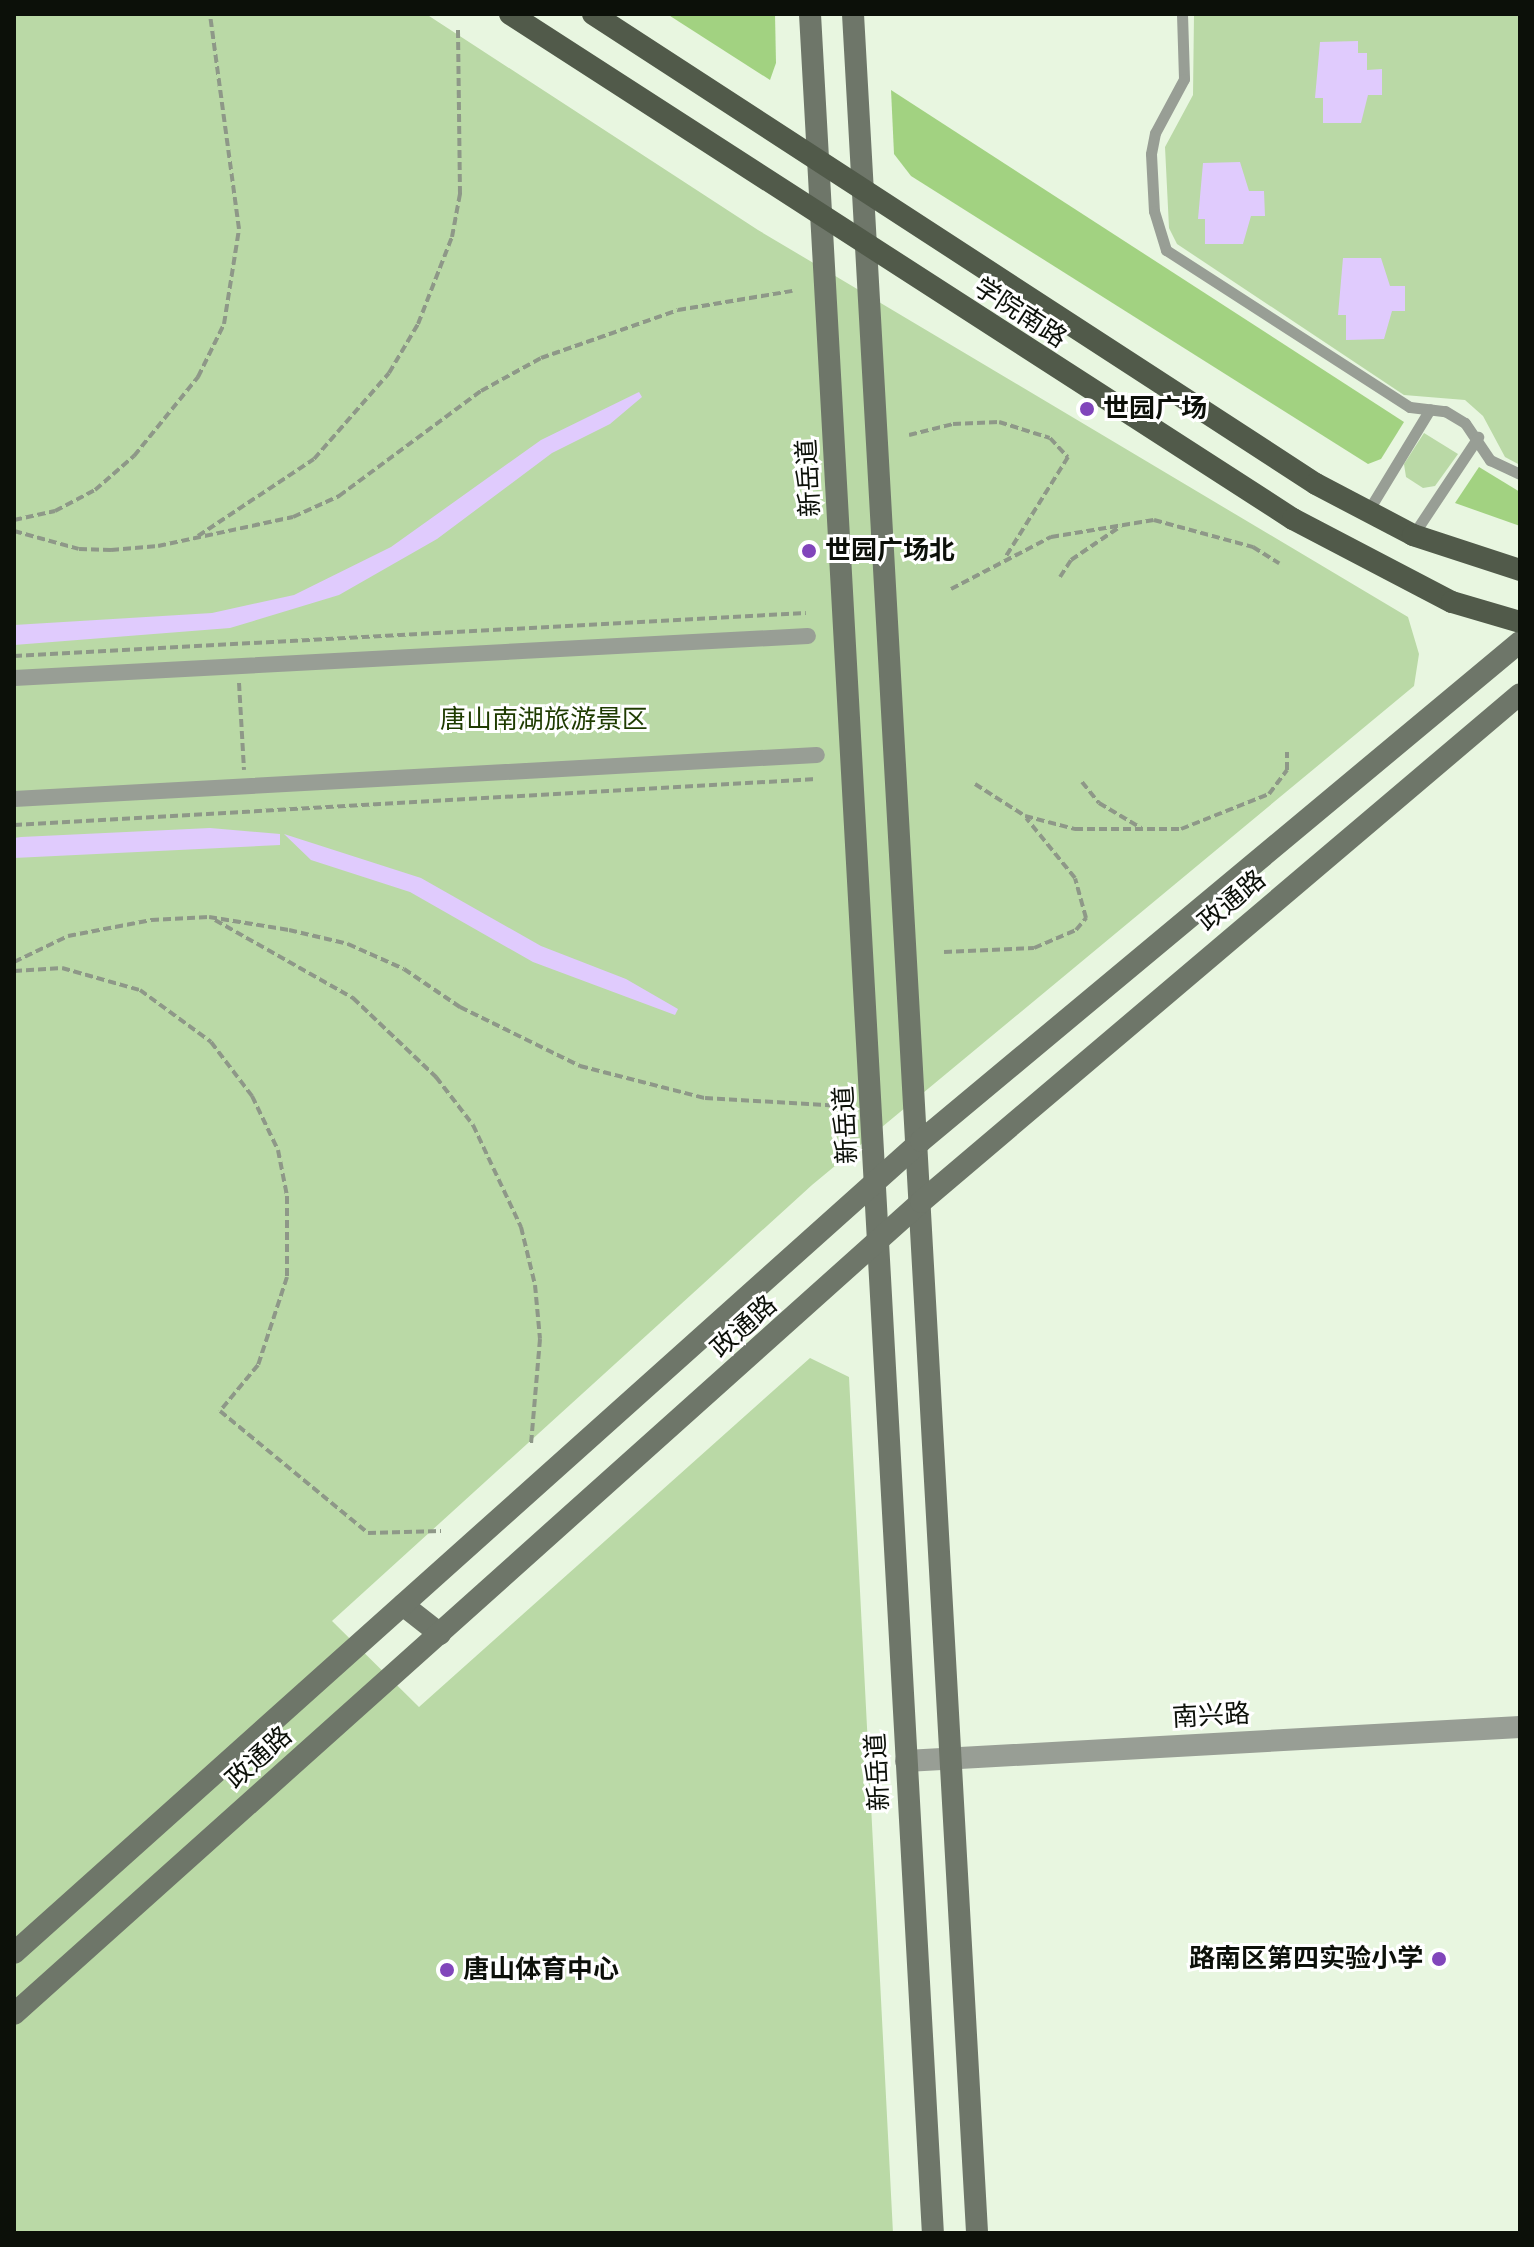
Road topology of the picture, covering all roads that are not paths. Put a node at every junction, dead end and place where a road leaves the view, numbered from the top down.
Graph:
1 (510, 14) edge
2 (593, 14) edge
3 (810, 14) edge
4 (853, 14) edge
5 (1182, 14) edge
6 (818, 161) junction
7 (863, 189) junction
8 (822, 217) junction
9 (865, 248) junction
10 (1430, 409) junction
11 (1478, 437) junction
12 (1520, 474) edge
13 (1368, 511) junction
14 (1413, 535) junction
15 (1520, 570) edge
16 (1520, 622) edge
17 (808, 636) dead end
18 (1520, 642) edge
19 (14, 678) edge
20 (1520, 694) edge
21 (817, 755) dead end
22 (14, 799) edge
23 (921, 1141) junction
24 (878, 1180) junction
25 (921, 1202) junction
26 (876, 1247) junction
27 (403, 1605) junction
28 (440, 1634) junction
29 (1520, 1727) edge
30 (951, 1759) junction
31 (906, 1761) junction
32 (14, 1953) edge
33 (14, 2014) edge
34 (933, 2233) edge
35 (977, 2233) edge

1 - 8 main road, 学院南路
2 - 6 main road, 学院南路
3 - 6 main road, 新岳道
4 - 7 main road
5 - 10 lane
6 - 7 main road, 学院南路
6 - 8 main road, 新岳道
7 - 9 main road
7 - 13 main road, 学院南路
8 - 9 main road, 学院南路
8 - 24 main road, 新岳道
9 - 16 main road, 学院南路
9 - 23 main road
10 - 11 lane
10 - 13 lane
11 - 12 lane
11 - 14 lane
13 - 14 main road, 学院南路
14 - 15 main road, 学院南路
17 - 19 street
18 - 23 main road, 政通路
20 - 25 main road, 政通路
21 - 22 street
23 - 24 main road, 政通路
23 - 25 main road
24 - 26 main road, 新岳道
24 - 27 main road, 政通路
25 - 26 main road, 政通路
25 - 30 main road
26 - 28 main road, 政通路
26 - 31 main road, 新岳道
27 - 28 main road
27 - 32 main road, 政通路
28 - 33 main road, 政通路
29 - 30 street, 南兴路
30 - 31 street, 南兴路
30 - 35 main road
31 - 34 main road, 新岳道

